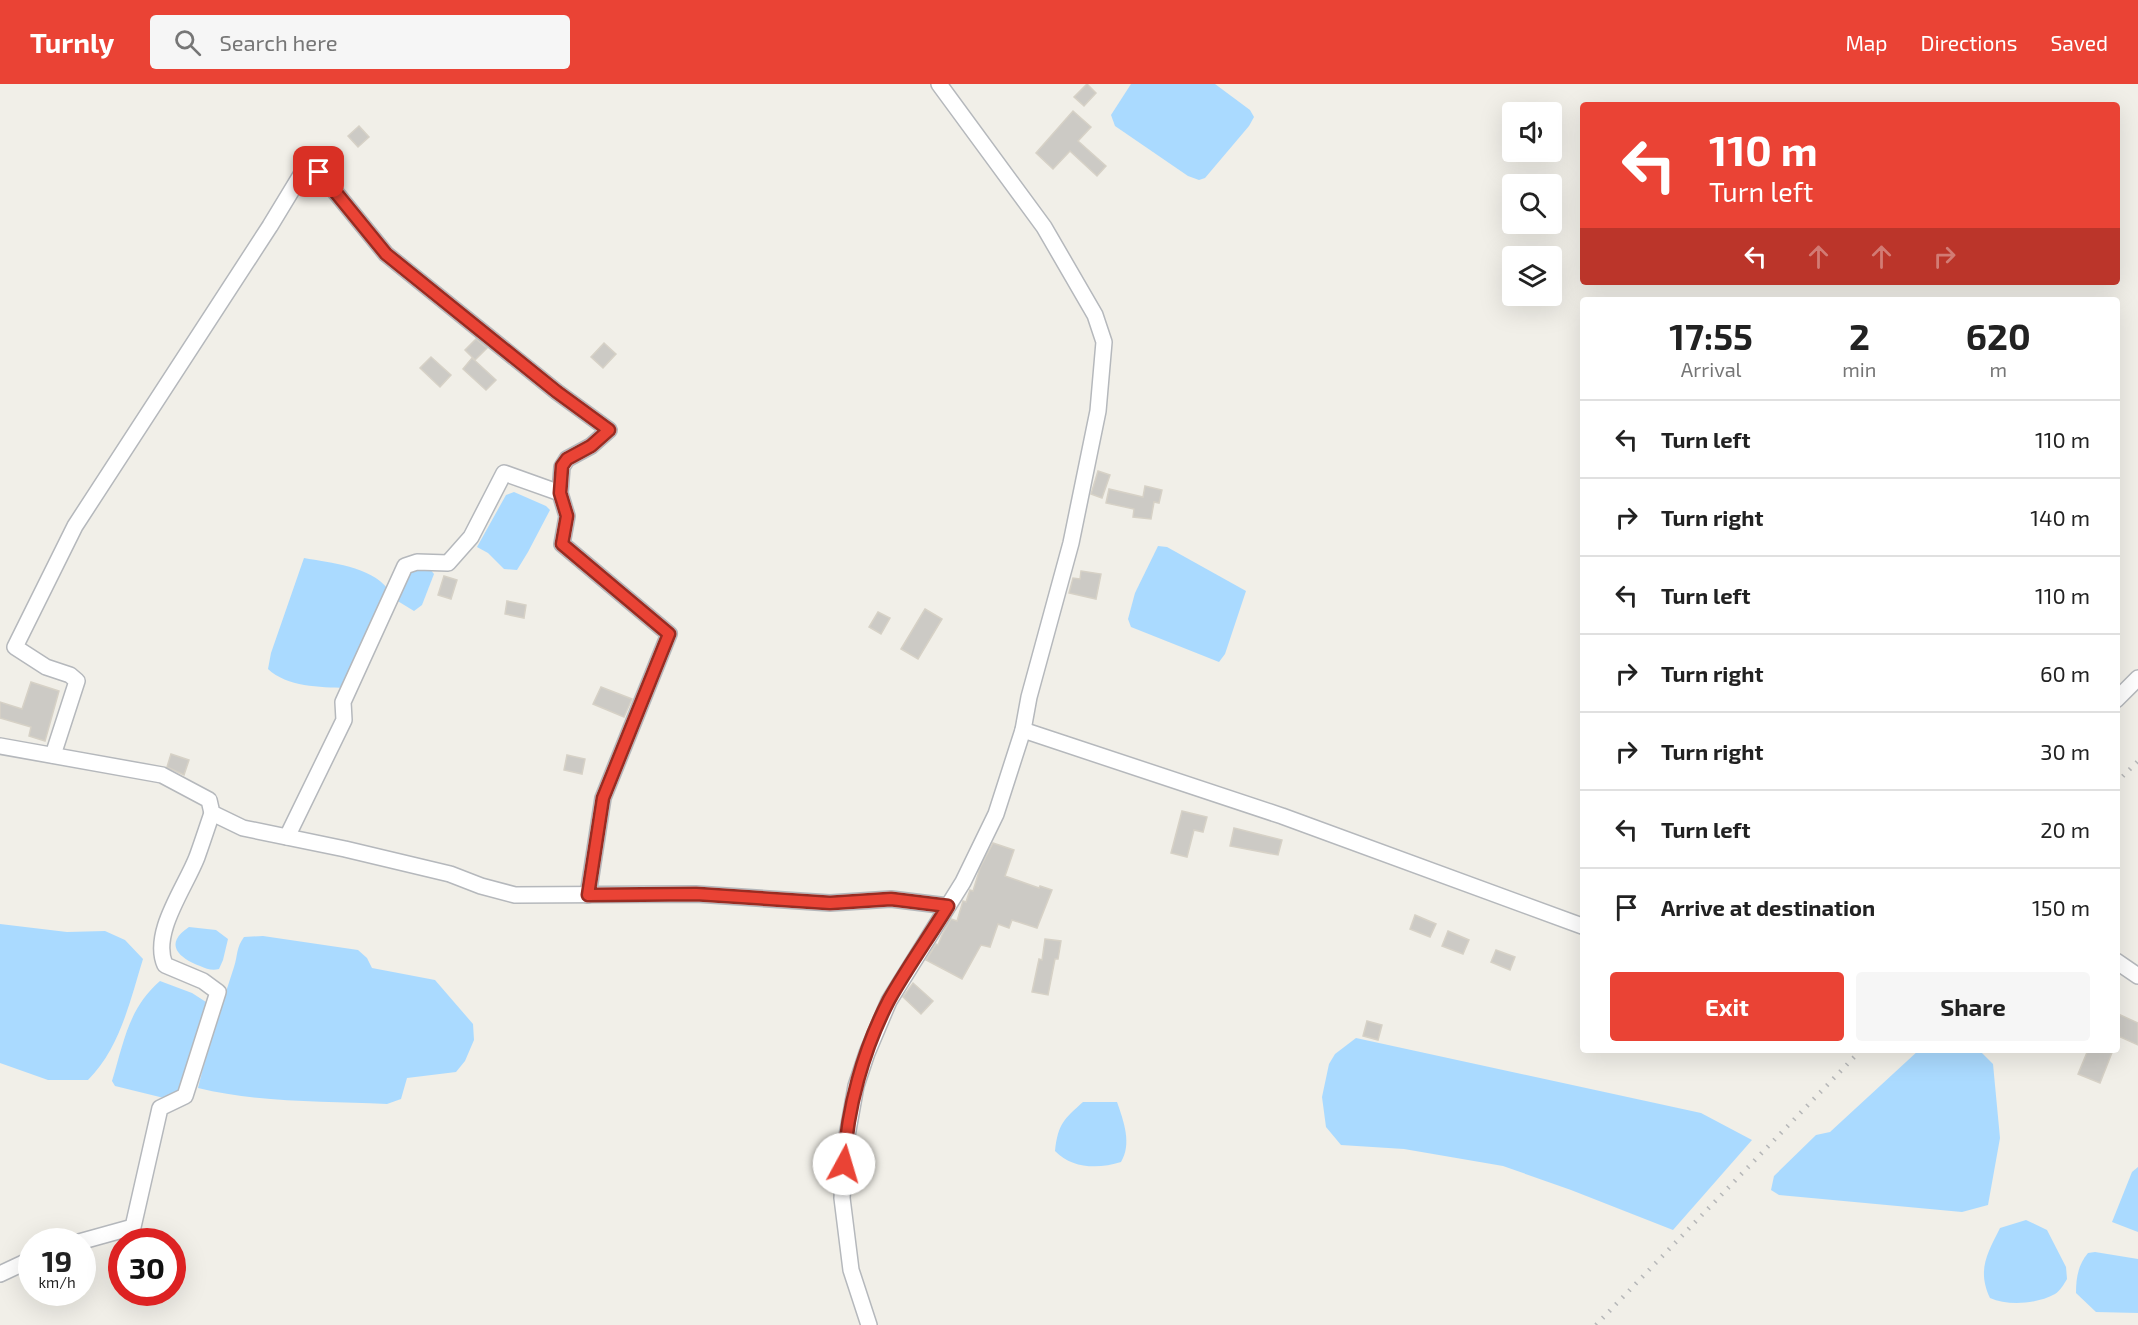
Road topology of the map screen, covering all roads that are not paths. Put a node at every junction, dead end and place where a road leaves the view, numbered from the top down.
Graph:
1 (939, 84) edge
2 (560, 493) junction
3 (2138, 678) edge
4 (2120, 696) edge
5 (1023, 730) junction
6 (0, 746) edge
7 (53, 755) junction
8 (212, 813) junction
9 (287, 837) junction
10 (588, 895) junction
11 (948, 906) junction
12 (1580, 925) edge
13 (2120, 964) edge
14 (2138, 976) edge
15 (96, 1237) edge
16 (18, 1266) edge
17 (0, 1274) edge
18 (869, 1325) edge

1 - 5 street
2 - 7 street
2 - 9 street
2 - 10 street
3 - 4 street
5 - 11 street
5 - 12 street
6 - 7 street
7 - 8 street
8 - 9 street
8 - 15 street
9 - 10 street
10 - 11 street
11 - 18 street
13 - 14 street
16 - 17 street

